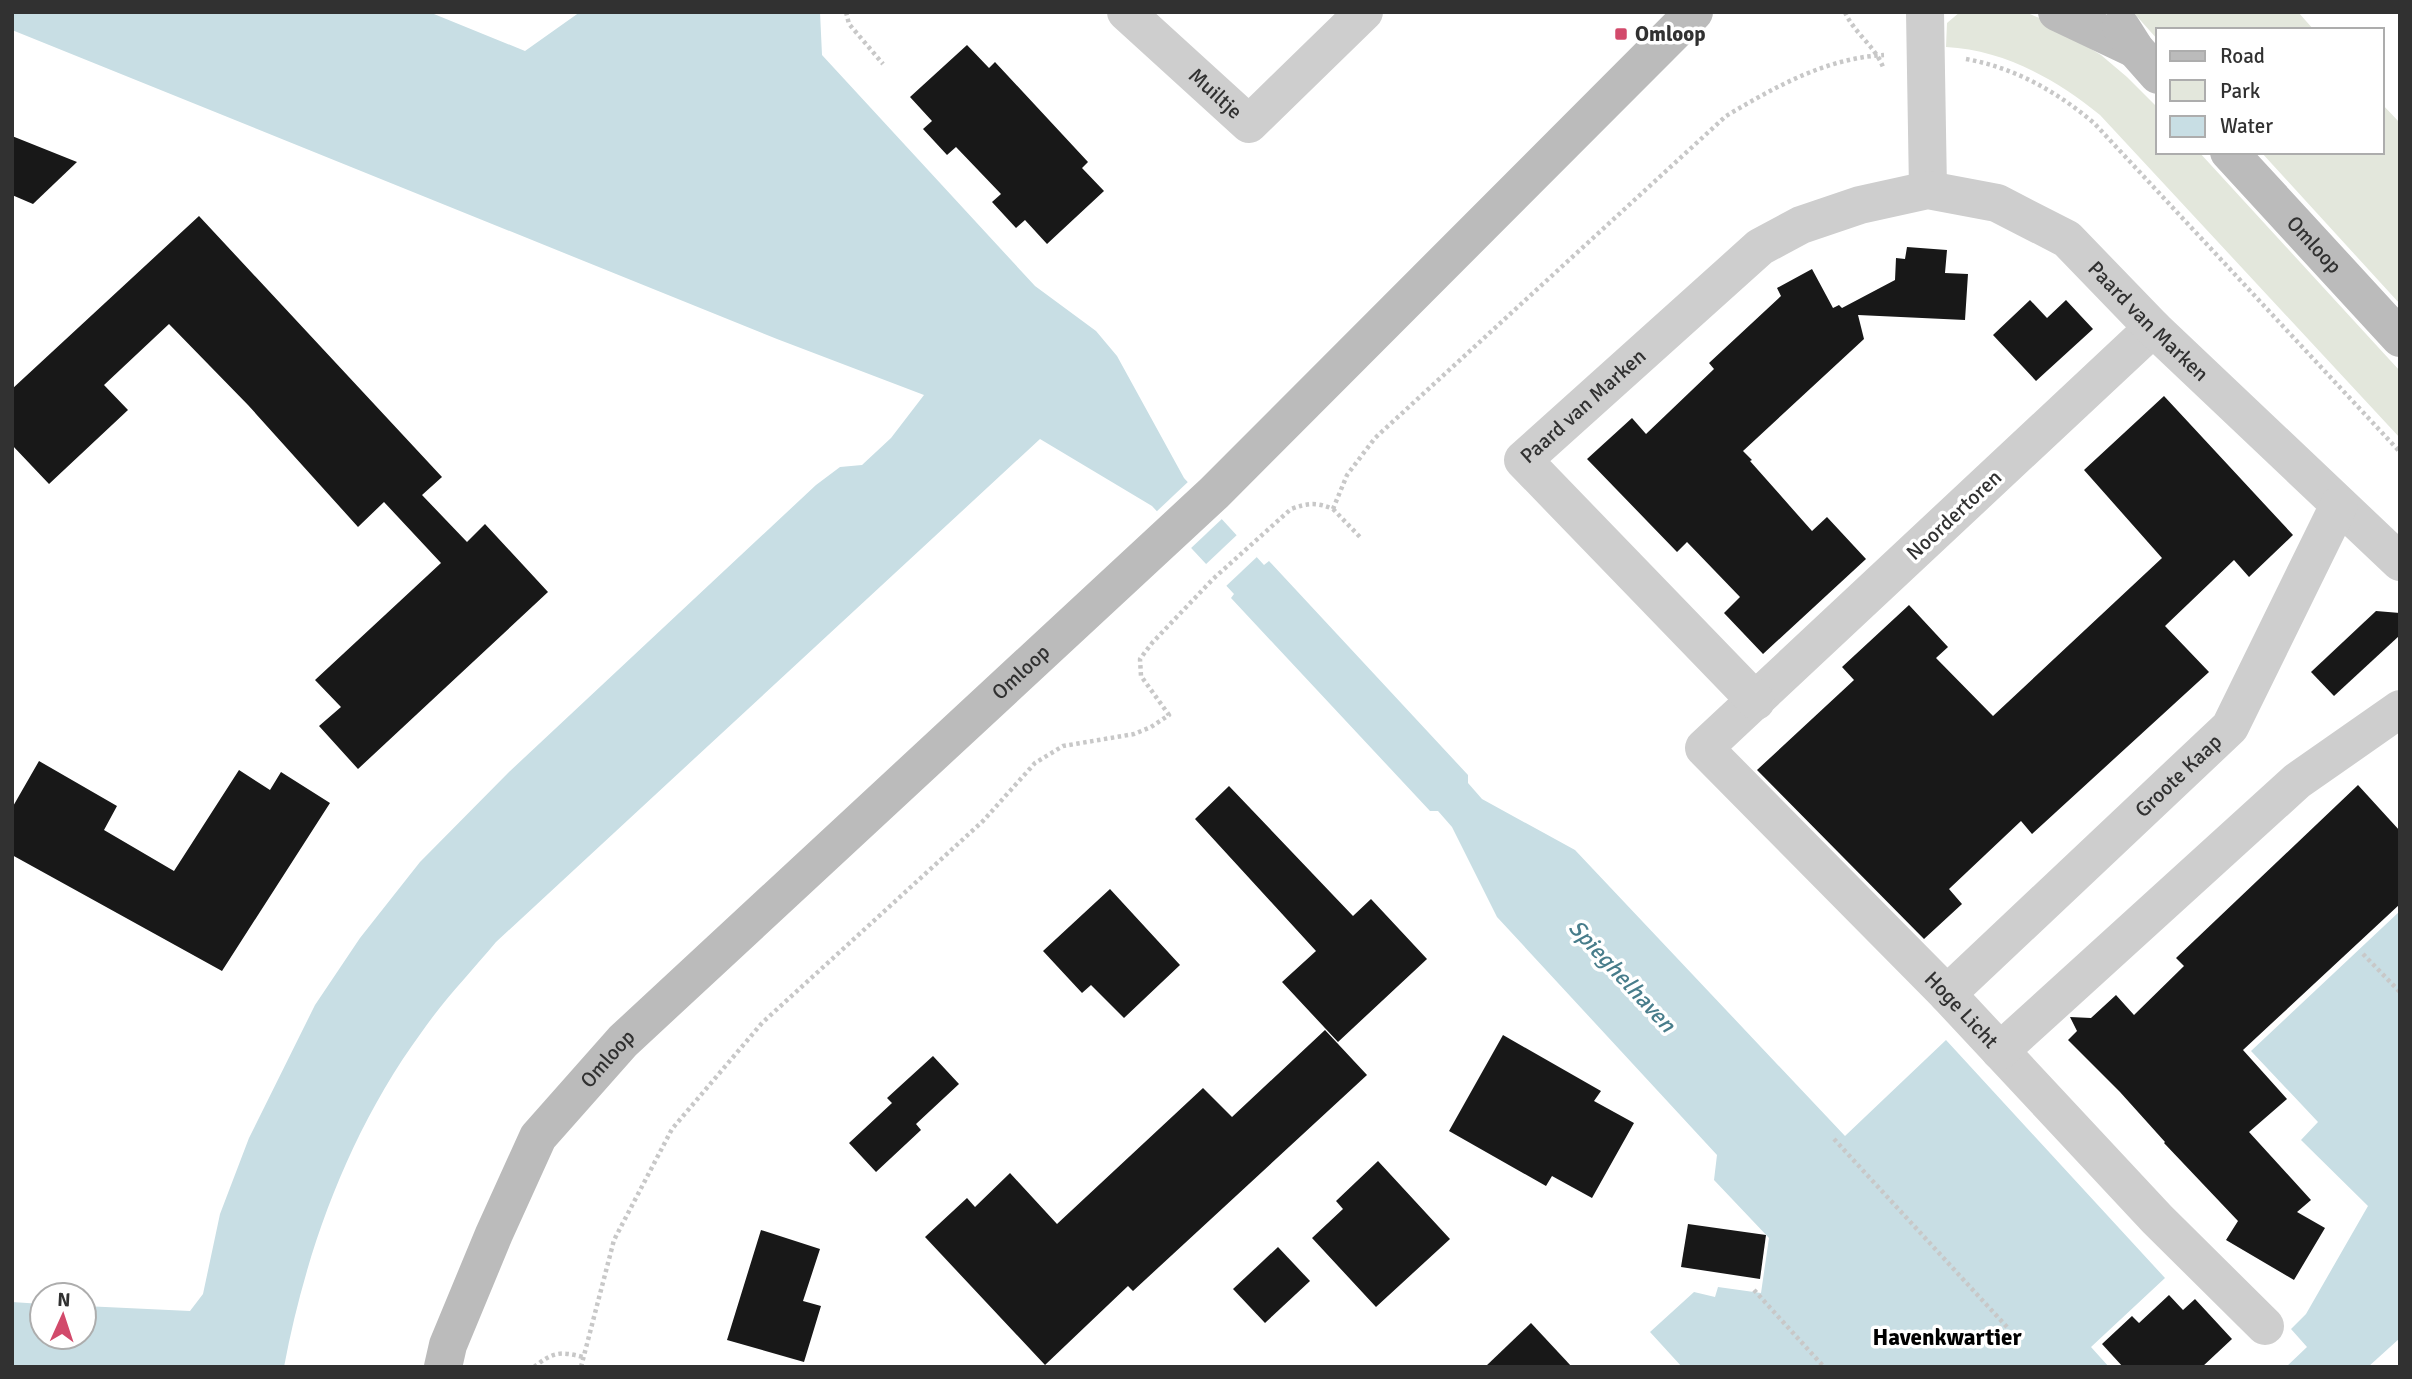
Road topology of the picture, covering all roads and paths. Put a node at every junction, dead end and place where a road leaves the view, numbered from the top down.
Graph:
1 (846, 12) edge
2 (1126, 12) edge
3 (1364, 12) edge
4 (1720, 12) edge
5 (1844, 12) edge
6 (1925, 12) edge
7 (2057, 12) edge
8 (2111, 12) edge
9 (1687, 20) edge
10 (1879, 56) dead end
11 (2147, 62) edge
12 (883, 64) dead end
13 (2231, 154) edge
14 (1928, 190) junction
15 (2153, 328) junction
16 (2400, 338) edge
17 (2339, 505) junction
18 (1333, 509) dead end
19 (1360, 537) dead end
20 (1256, 539) dead end
21 (2400, 562) edge
22 (1756, 701) junction
23 (2400, 709) edge
24 (2363, 954) dead end
25 (2400, 992) edge
26 (1947, 994) junction
27 (2000, 1051) junction
28 (1834, 1139) dead end
29 (1754, 1290) dead end
30 (2265, 1326) dead end
31 (2007, 1327) dead end
32 (583, 1357) junction
33 (443, 1367) edge
34 (534, 1367) edge
35 (581, 1367) edge
36 (1824, 1367) edge

1 - 12 path
2 - 3 street, Muiltje
4 - 9 main road, Omloop
5 - 10 path
6 - 14 street
7 - 11 main road
8 - 11 main road
9 - 33 main road, Omloop
13 - 16 main road, Omloop
14 - 15 street, Paard van Marken
14 - 22 street, Paard van Marken
15 - 17 street, Paard van Marken
15 - 22 street, Noordertoren
17 - 21 street, Paard van Marken
17 - 26 street, Groote Kaap
18 - 19 path
20 - 32 path
22 - 26 street, Hoge Licht
23 - 27 street
24 - 25 path
26 - 27 street, Hoge Licht
27 - 30 street, Hoge Licht
28 - 31 path
29 - 36 path
32 - 34 path
32 - 35 path

